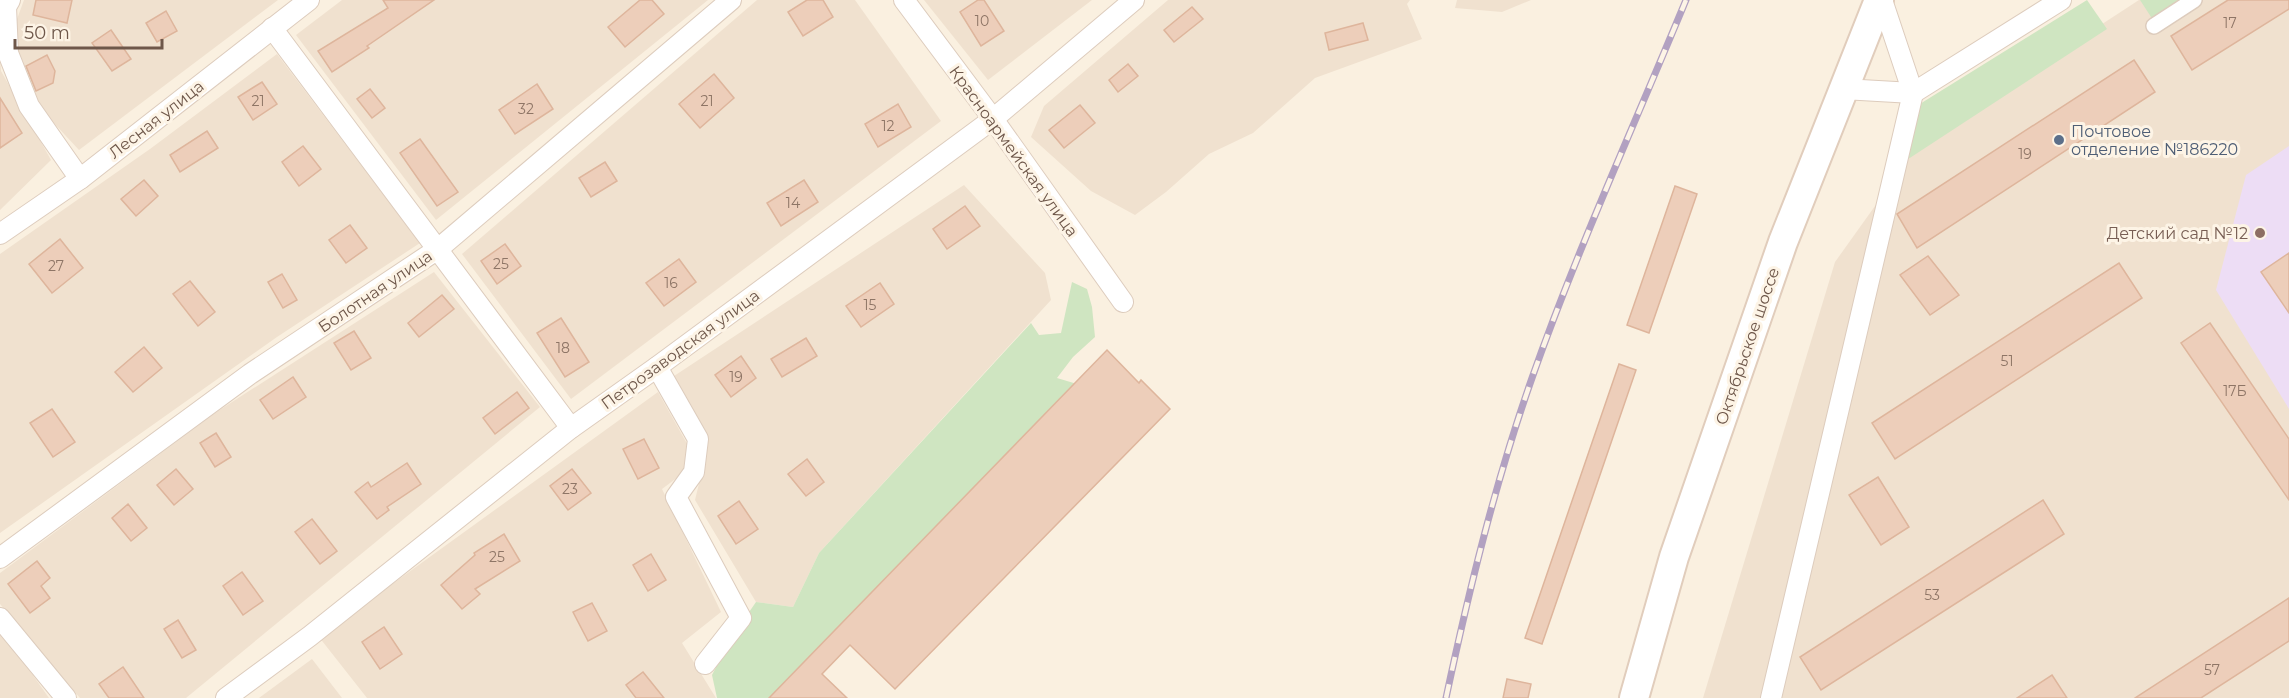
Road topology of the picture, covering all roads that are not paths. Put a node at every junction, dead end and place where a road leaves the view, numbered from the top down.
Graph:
1 (10, 0) edge
2 (309, 0) edge
3 (731, 0) edge
4 (904, 0) edge
5 (1134, 0) edge
6 (1880, 0) edge
7 (2061, 0) edge
8 (2194, 0) edge
9 (2154, 26) dead end
10 (272, 28) junction
11 (1843, 88) junction
12 (1913, 93) junction
13 (993, 118) junction
14 (80, 179) junction
15 (0, 234) edge
16 (438, 249) junction
17 (1123, 302) dead end
18 (657, 367) junction
19 (571, 428) junction
20 (0, 558) edge
21 (0, 618) edge
22 (705, 664) dead end
23 (66, 698) edge
24 (226, 698) edge
25 (1634, 698) edge
26 (1771, 698) edge

1 - 14 street
2 - 10 street, Лесная улица
3 - 16 street, Болотная улица
4 - 13 street, Красноармейская улица
5 - 13 street, Петрозаводская улица
6 - 11 main road, Октябрьское шоссе
6 - 12 street, Октябрьское шоссе
7 - 12 street
8 - 9 street
10 - 14 street, Лесная улица
10 - 16 street
11 - 12 street
11 - 25 main road, Октябрьское шоссе
12 - 26 street
13 - 17 street, Красноармейская улица
13 - 18 street, Петрозаводская улица
14 - 15 street, Лесная улица
16 - 19 street
16 - 20 street, Болотная улица
18 - 19 street, Петрозаводская улица
18 - 22 street
19 - 24 street, Петрозаводская улица
21 - 23 street

